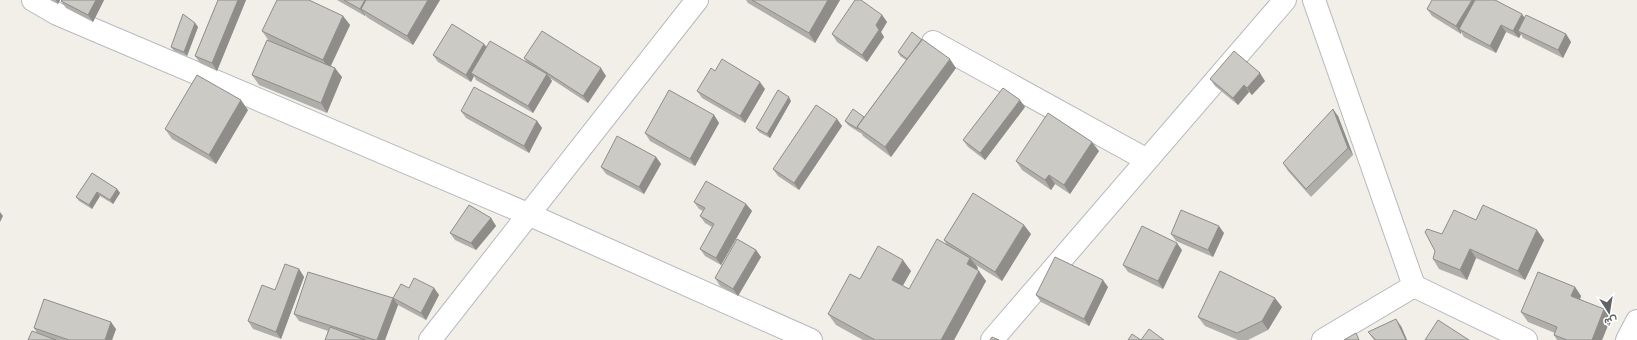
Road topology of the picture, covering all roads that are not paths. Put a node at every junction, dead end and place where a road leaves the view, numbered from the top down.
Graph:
1 (33, 0) edge
2 (697, 0) edge
3 (1285, 0) edge
4 (1314, 0) edge
5 (932, 42) dead end
6 (1147, 160) junction
7 (530, 215) junction
8 (1414, 286) junction
9 (1637, 321) edge
10 (430, 340) edge
11 (811, 340) edge
12 (992, 340) edge
13 (1324, 340) edge
14 (1526, 340) edge
15 (1627, 340) edge

1 - 7 street
2 - 7 street
3 - 6 street
4 - 8 street
5 - 6 street
6 - 12 street
7 - 10 street
7 - 11 street
8 - 13 street
8 - 14 street
9 - 15 street

